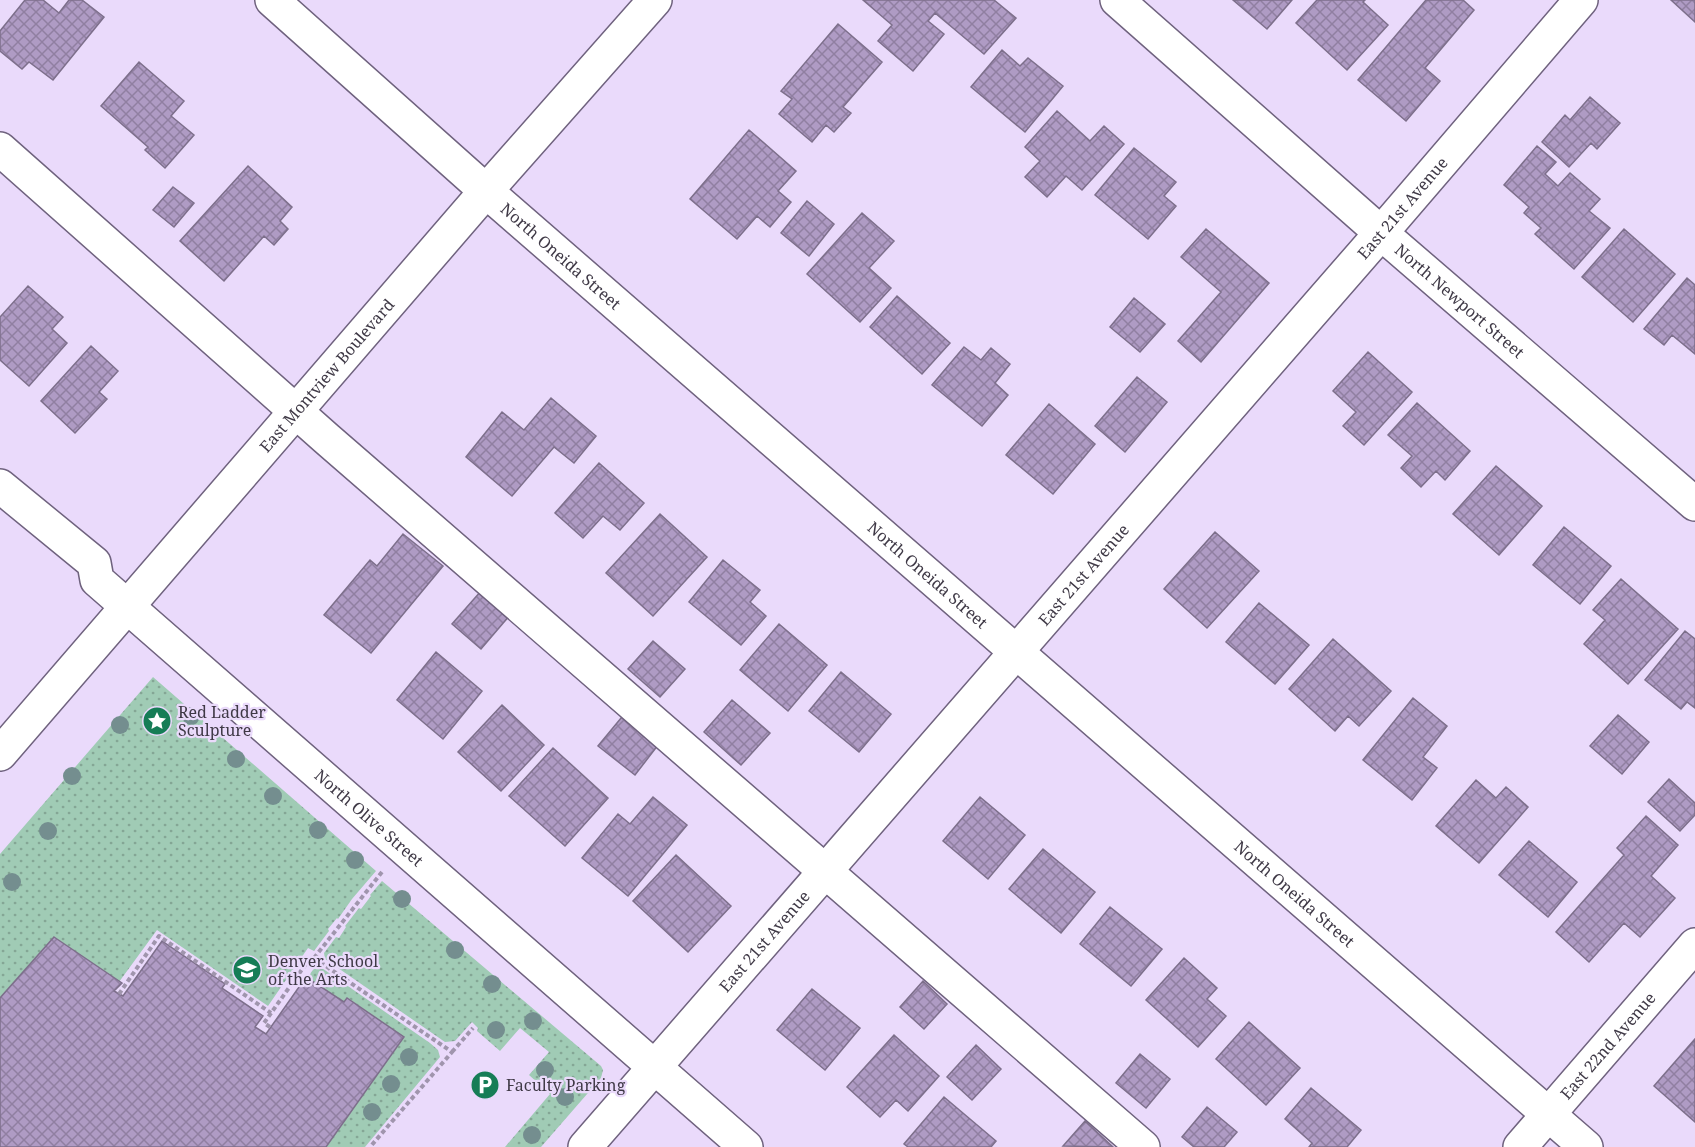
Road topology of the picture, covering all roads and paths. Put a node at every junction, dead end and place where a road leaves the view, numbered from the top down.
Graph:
1 (272, 0) edge
2 (655, 0) edge
3 (1117, 0) edge
4 (1581, 0) edge
5 (0, 149) edge
6 (486, 191) junction
7 (1381, 233) junction
8 (296, 412) junction
9 (0, 486) edge
10 (1695, 504) edge
11 (128, 607) junction
12 (1016, 651) junction
13 (0, 754) edge
14 (825, 871) junction
15 (382, 872) dead end
16 (1695, 945) edge
17 (314, 958) junction
18 (119, 994) dead end
19 (271, 1013) junction
20 (270, 1028) dead end
21 (473, 1028) dead end
22 (452, 1052) junction
23 (655, 1068) junction
24 (1549, 1114) junction
25 (370, 1147) edge
26 (585, 1147) edge
27 (746, 1147) edge
28 (1143, 1147) edge
29 (1520, 1147) edge
30 (1586, 1147) edge

1 - 6 street, North Oneida Street
2 - 6 street, East Montview Boulevard
3 - 7 street, North Newport Street
4 - 7 street, East 21st Avenue
5 - 8 street
6 - 8 street, East Montview Boulevard
6 - 12 street, North Oneida Street
7 - 10 street, North Newport Street
7 - 12 street, East 21st Avenue
8 - 11 street, East Montview Boulevard
8 - 14 street
9 - 11 street, North Olive Street
11 - 13 street, East Montview Boulevard
11 - 23 street, North Olive Street
12 - 14 street, East 21st Avenue
12 - 24 street, North Oneida Street
14 - 23 street, East 21st Avenue
14 - 28 street
15 - 17 path
16 - 24 street, East 22nd Avenue
17 - 19 path
17 - 22 path
18 - 19 path
19 - 20 path
21 - 22 path
22 - 25 path
23 - 26 street, East 21st Avenue
23 - 27 street, North Olive Street
24 - 29 street, East 22nd Avenue
24 - 30 street, North Oneida Street

